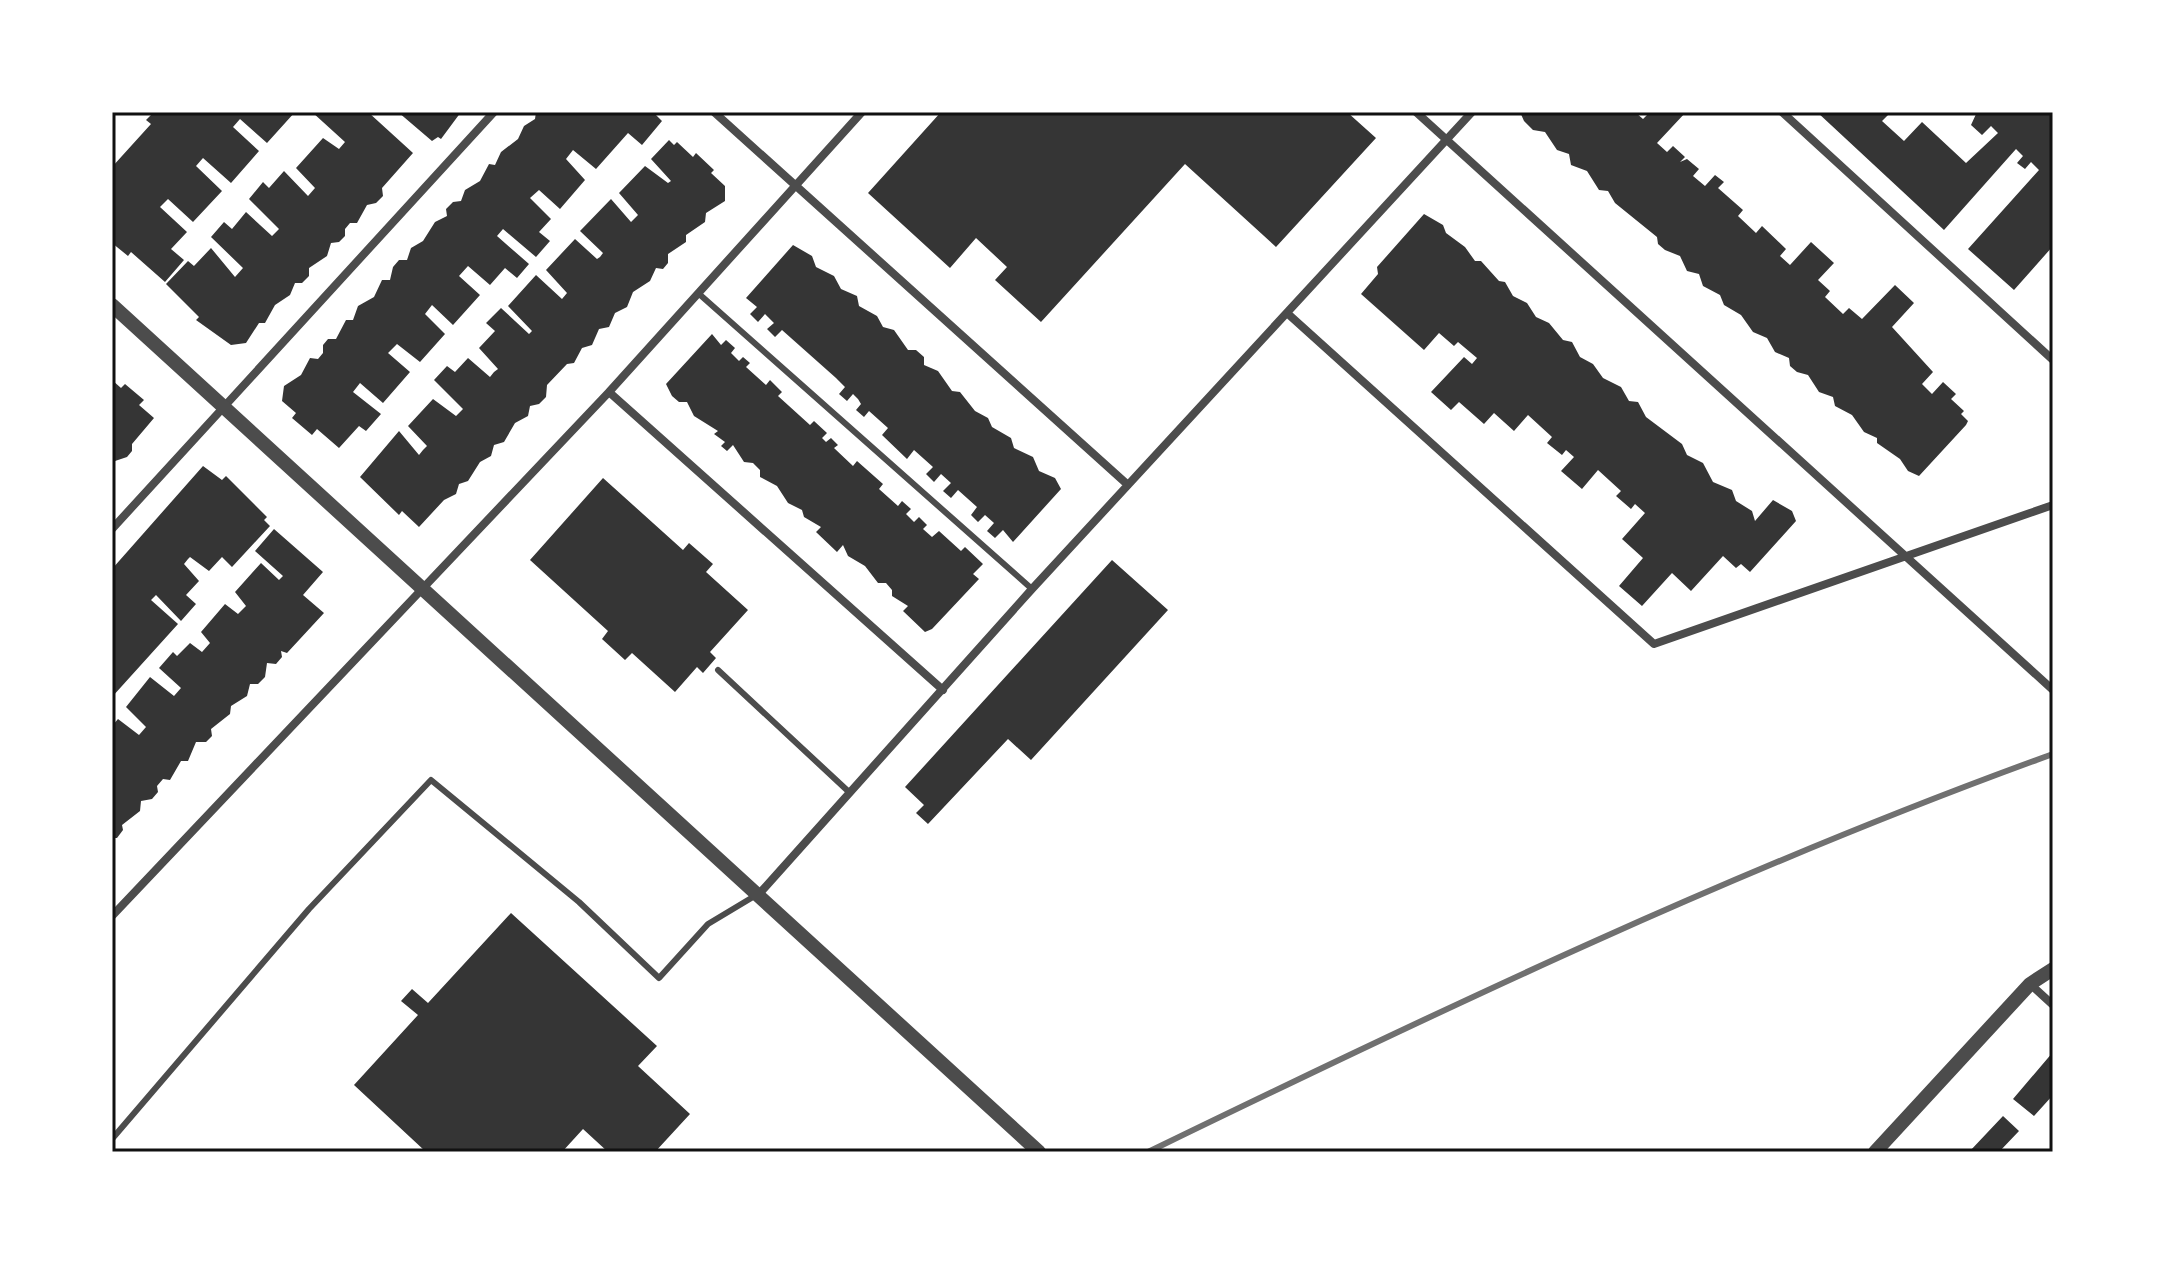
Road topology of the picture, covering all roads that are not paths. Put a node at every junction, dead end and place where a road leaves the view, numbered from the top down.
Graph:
1 (494, 112) edge
2 (714, 112) edge
3 (862, 112) edge
4 (1416, 112) edge
5 (1472, 112) edge
6 (1782, 112) edge
7 (1446, 139) junction
8 (794, 185) junction
9 (698, 293) junction
10 (112, 305) edge
11 (1287, 313) junction
12 (2053, 360) edge
13 (609, 392) junction
14 (224, 409) junction
15 (1128, 485) junction
16 (2053, 505) edge
17 (112, 529) edge
18 (1910, 557) junction
19 (425, 589) junction
20 (1032, 589) junction
21 (718, 670) dead end
22 (943, 690) junction
23 (2053, 690) edge
24 (849, 792) junction
25 (759, 894) junction
26 (112, 916) edge
27 (2053, 969) edge
28 (2030, 984) junction
29 (2053, 1005) edge
30 (112, 1139) edge
31 (1039, 1152) edge
32 (1875, 1152) edge

1 - 14 street
2 - 8 street
3 - 8 street
4 - 7 street
5 - 7 street
6 - 12 street
7 - 11 street
7 - 18 street
8 - 9 street
8 - 15 street
9 - 13 street
9 - 20 lane
10 - 14 street
11 - 15 street
11 - 18 street
13 - 19 street
13 - 22 street
14 - 17 street
14 - 19 street
15 - 20 street
16 - 18 street
18 - 23 street
19 - 25 street
19 - 26 street
20 - 22 street
21 - 24 lane
22 - 24 street
24 - 25 street
25 - 30 lane
25 - 31 street
27 - 28 street
28 - 29 street
28 - 32 street

